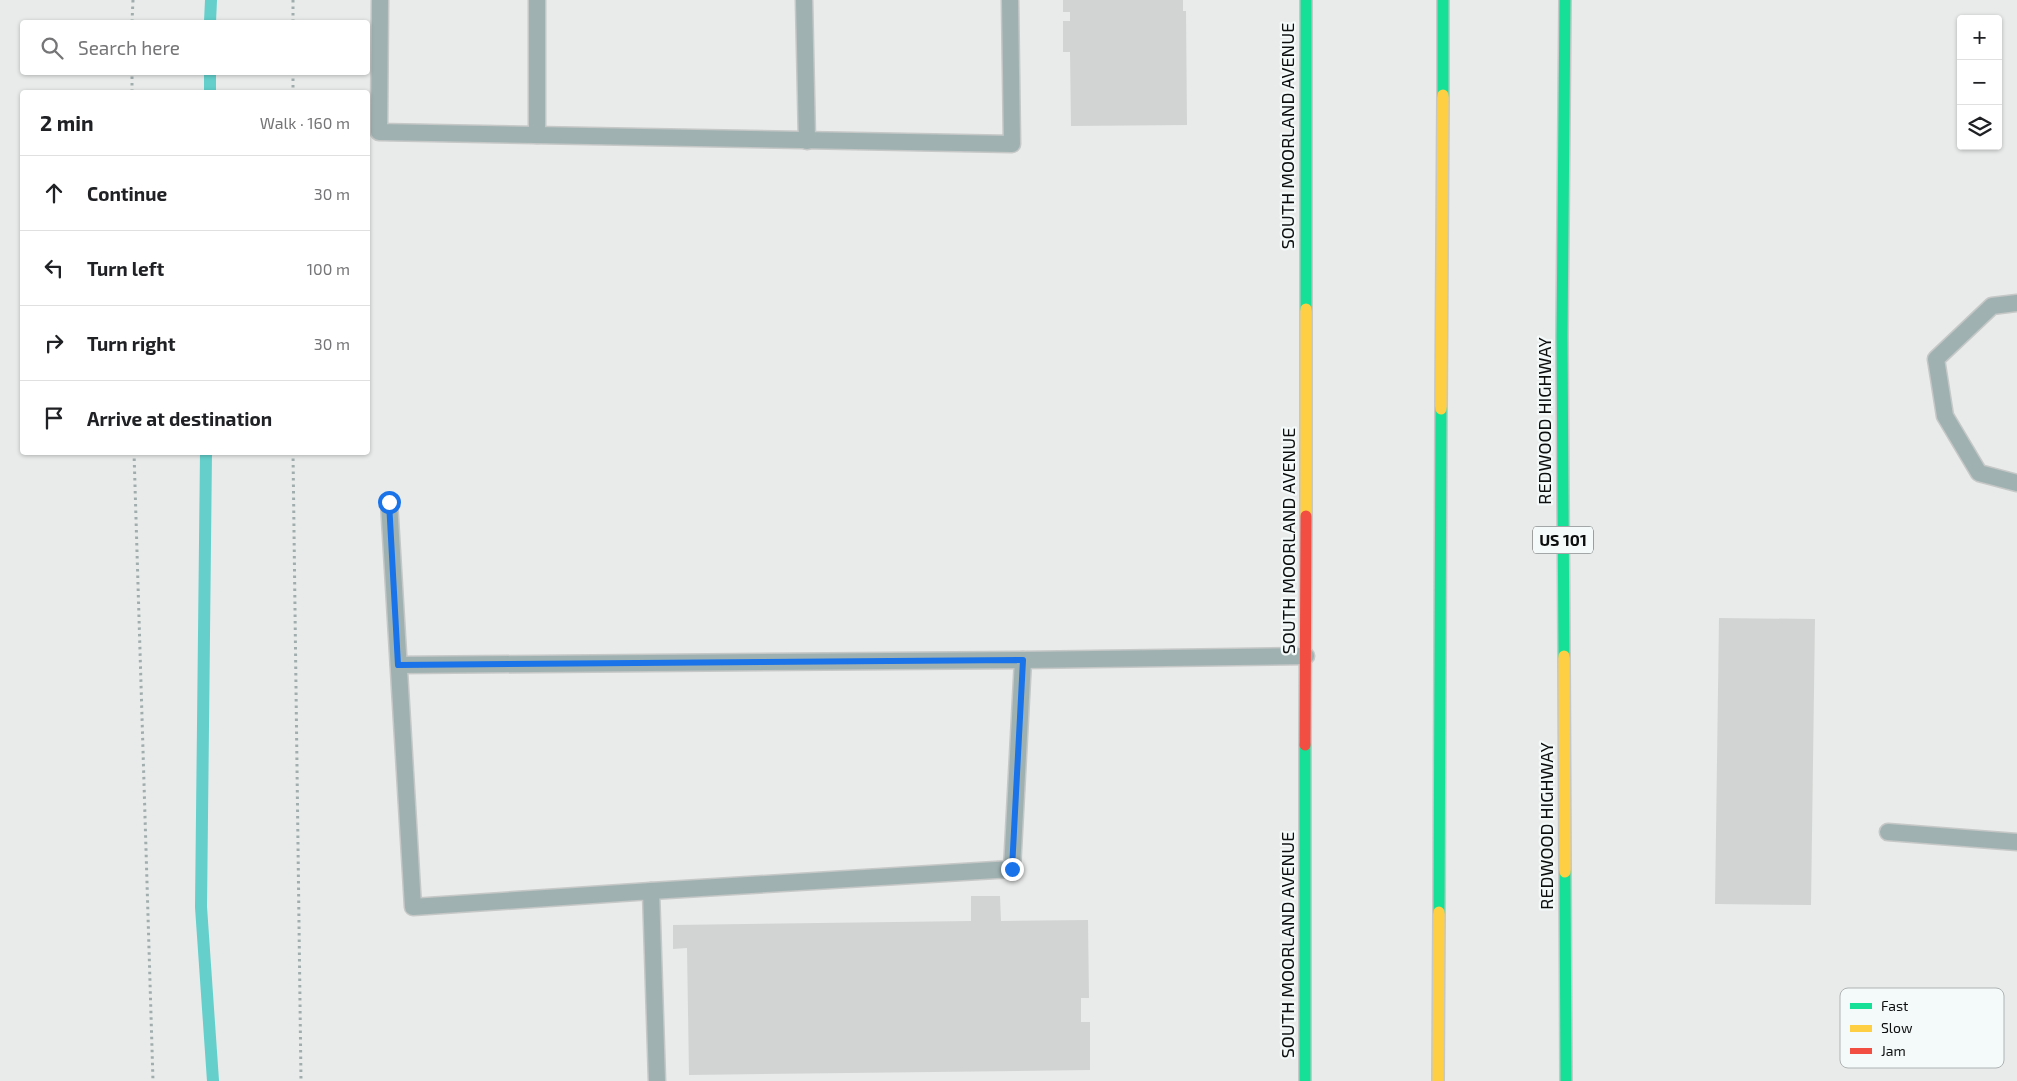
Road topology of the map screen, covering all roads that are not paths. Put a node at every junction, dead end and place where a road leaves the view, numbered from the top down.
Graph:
1 (380, 0) edge
2 (537, 0) edge
3 (804, 0) edge
4 (1010, 0) edge
5 (1306, 0) edge
6 (1443, 0) edge
7 (1565, 0) edge
8 (537, 135) junction
9 (807, 141) junction
10 (2017, 302) edge
11 (2017, 483) edge
12 (389, 502) dead end
13 (1306, 656) junction
14 (1023, 660) junction
15 (398, 665) junction
16 (1888, 832) dead end
17 (2017, 842) edge
18 (651, 892) junction
19 (658, 1081) edge
20 (1305, 1081) edge
21 (1438, 1081) edge
22 (1566, 1081) edge

1 - 8 lane
2 - 8 lane
3 - 9 lane
4 - 9 lane
5 - 13 main road, SOUTH MOORLAND AVENUE
6 - 21 main road
7 - 22 main road, REDWOOD HIGHWAY / US 101
8 - 9 lane
10 - 11 lane
12 - 15 lane
13 - 14 lane
13 - 20 main road, SOUTH MOORLAND AVENUE
14 - 15 lane
14 - 18 lane
15 - 18 lane
16 - 17 lane
18 - 19 lane

